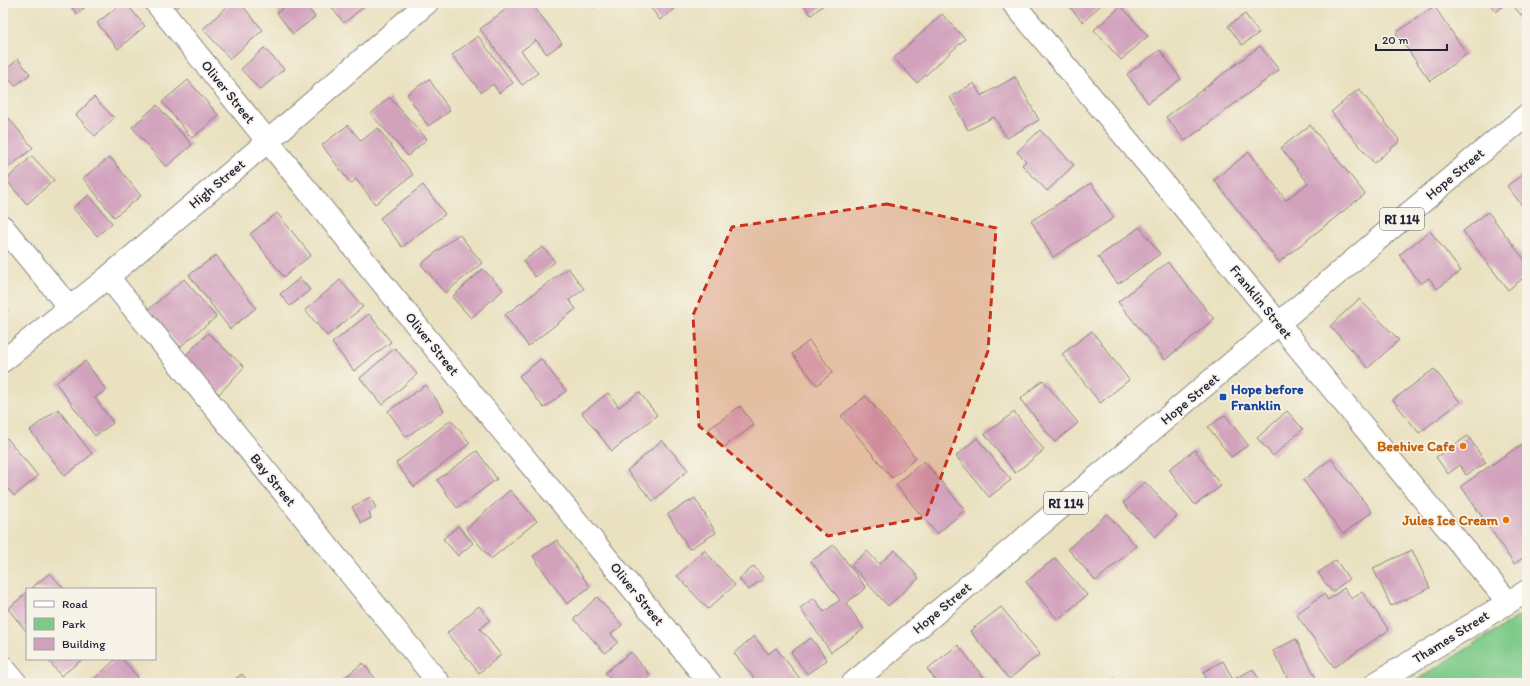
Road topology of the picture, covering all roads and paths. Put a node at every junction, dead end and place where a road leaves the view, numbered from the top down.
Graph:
1 (156, 3) edge
2 (427, 3) edge
3 (1013, 3) edge
4 (1527, 115) edge
5 (268, 141) junction
6 (3, 227) edge
7 (108, 277) junction
8 (69, 307) junction
9 (1279, 324) junction
10 (3, 361) edge
11 (1527, 591) edge
12 (1508, 602) junction
13 (3, 667) edge
14 (16, 683) edge
15 (439, 683) edge
16 (710, 683) edge
17 (853, 683) edge
18 (1376, 683) edge

1 - 5 street, Oliver Street
2 - 5 street, High Street
3 - 9 street, Franklin Street
4 - 9 street, Hope Street / RI 114
5 - 7 street, High Street
5 - 16 street, Oliver Street
6 - 8 street
7 - 8 street, High Street
7 - 15 street, Bay Street
8 - 10 street, High Street
9 - 12 street, Franklin Street
9 - 17 street, Hope Street / RI 114
11 - 12 street, Thames Street
12 - 18 street, Thames Street
13 - 14 street

